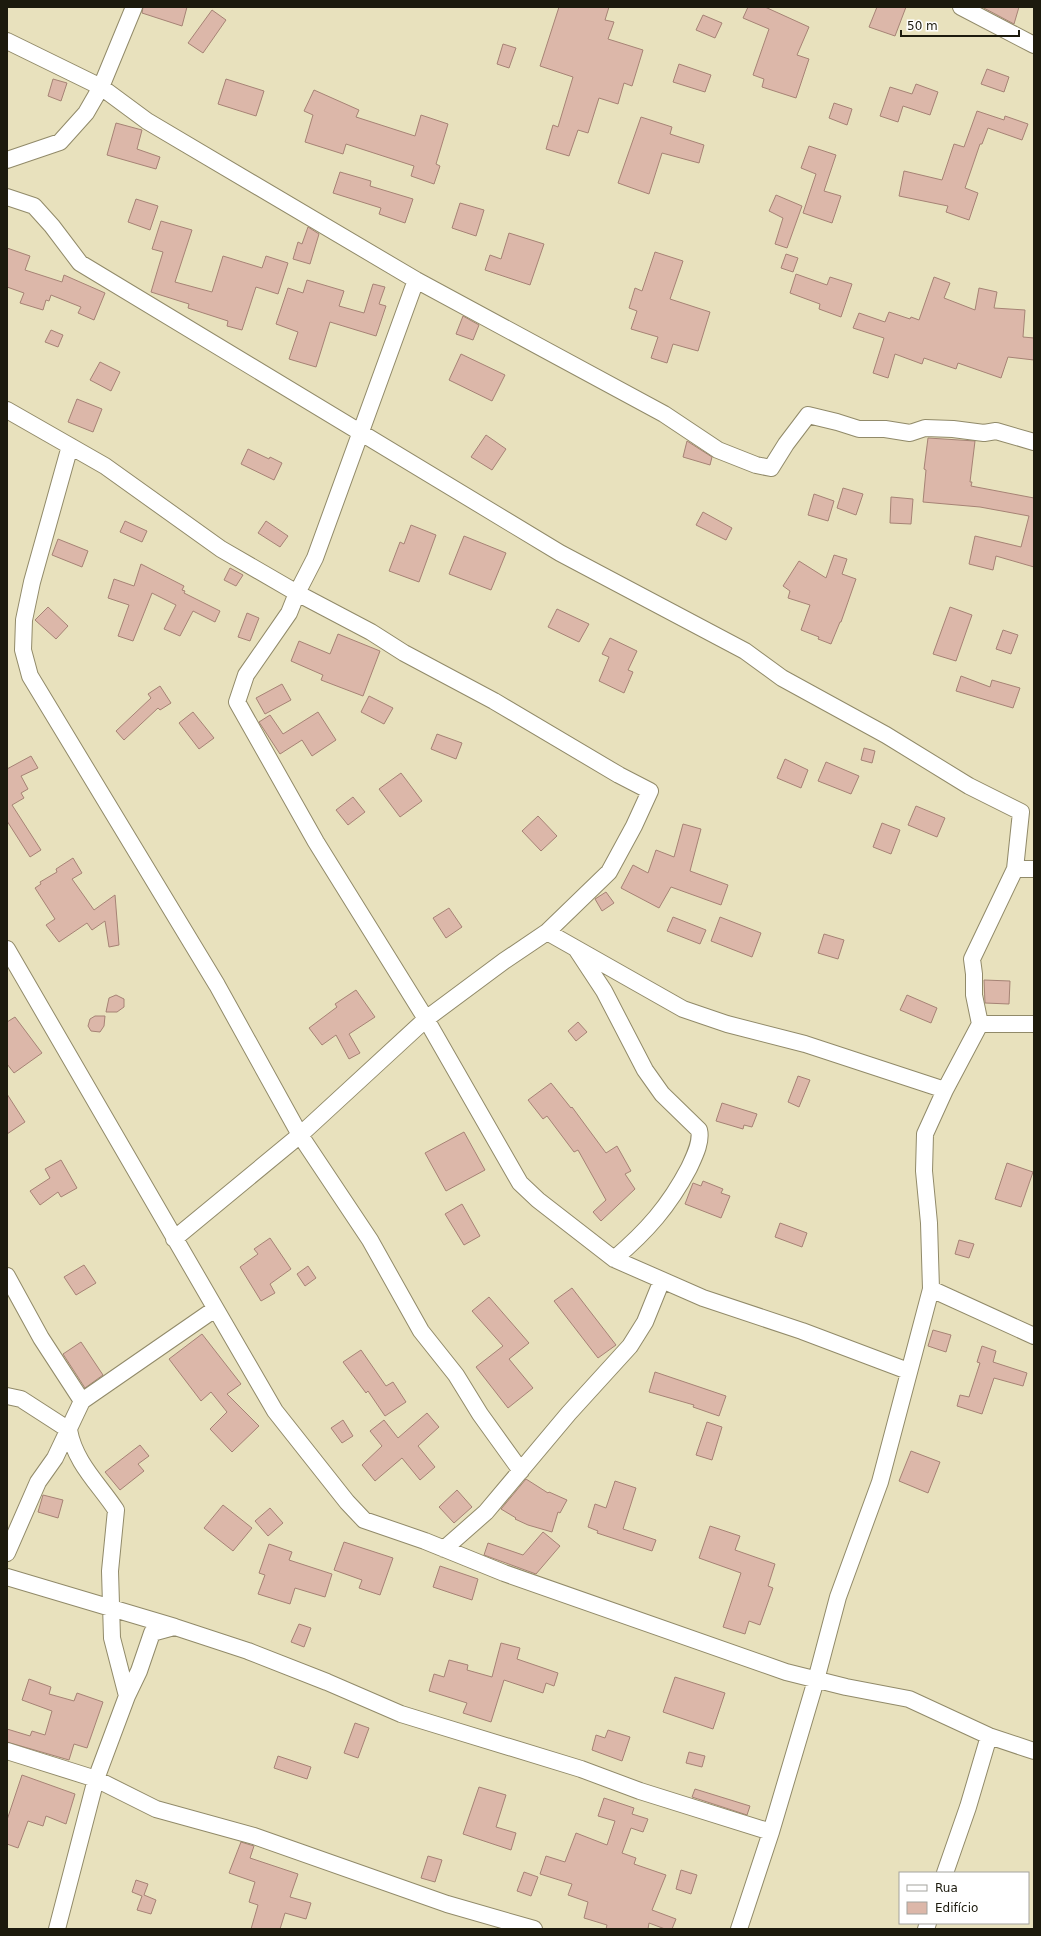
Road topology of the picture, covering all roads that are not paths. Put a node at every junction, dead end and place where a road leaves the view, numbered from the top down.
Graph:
1 (134, 7) edge
2 (961, 7) edge
3 (7, 41) edge
4 (1034, 45) edge
5 (101, 87) junction
6 (7, 160) edge
7 (7, 197) edge
8 (416, 280) junction
9 (7, 410) edge
10 (361, 432) junction
11 (1034, 442) edge
12 (70, 446) junction
13 (297, 593) junction
14 (1015, 868) junction
15 (1034, 869) edge
16 (547, 932) junction
17 (574, 946) junction
18 (7, 949) edge
19 (426, 1019) junction
20 (980, 1024) junction
21 (1034, 1024) edge
22 (945, 1090) junction
23 (300, 1135) junction
24 (174, 1239) junction
25 (614, 1259) junction
26 (7, 1276) edge
27 (662, 1280) junction
28 (931, 1289) junction
29 (215, 1309) junction
30 (1034, 1336) edge
31 (908, 1371) junction
32 (7, 1396) edge
33 (82, 1401) junction
34 (70, 1430) junction
35 (521, 1471) junction
36 (444, 1549) junction
37 (7, 1553) edge
38 (7, 1577) edge
39 (111, 1609) junction
40 (175, 1627) junction
41 (816, 1680) junction
42 (127, 1696) junction
43 (990, 1736) junction
44 (7, 1750) edge
45 (1034, 1751) edge
46 (96, 1779) junction
47 (771, 1832) junction
48 (945, 1872) edge
49 (57, 1929) edge
50 (534, 1929) edge
51 (739, 1929) edge

1 - 5 street
2 - 4 street
3 - 5 street
5 - 6 street
5 - 8 street
7 - 10 street
8 - 10 street
8 - 11 street
9 - 12 street
10 - 13 street
10 - 14 street
12 - 13 street
12 - 23 street
13 - 16 street
13 - 19 street
14 - 15 street
14 - 20 street
16 - 17 street
16 - 19 street
17 - 22 street
17 - 25 street
18 - 24 street
19 - 23 street
19 - 25 street
20 - 21 street
20 - 22 street
22 - 28 street
23 - 24 street
23 - 35 street
24 - 29 street
25 - 27 street
26 - 33 street
27 - 31 street
27 - 35 street
28 - 30 street
28 - 31 street
29 - 33 street
29 - 36 street
31 - 41 street
32 - 34 street
33 - 34 street
34 - 37 street
34 - 39 street
35 - 36 street
36 - 41 street
38 - 39 street
39 - 40 street
39 - 42 street
40 - 42 street
40 - 47 street
41 - 43 street
41 - 47 street
42 - 46 street
43 - 45 street
43 - 48 street
44 - 46 street
46 - 49 street
46 - 50 street
47 - 51 street

